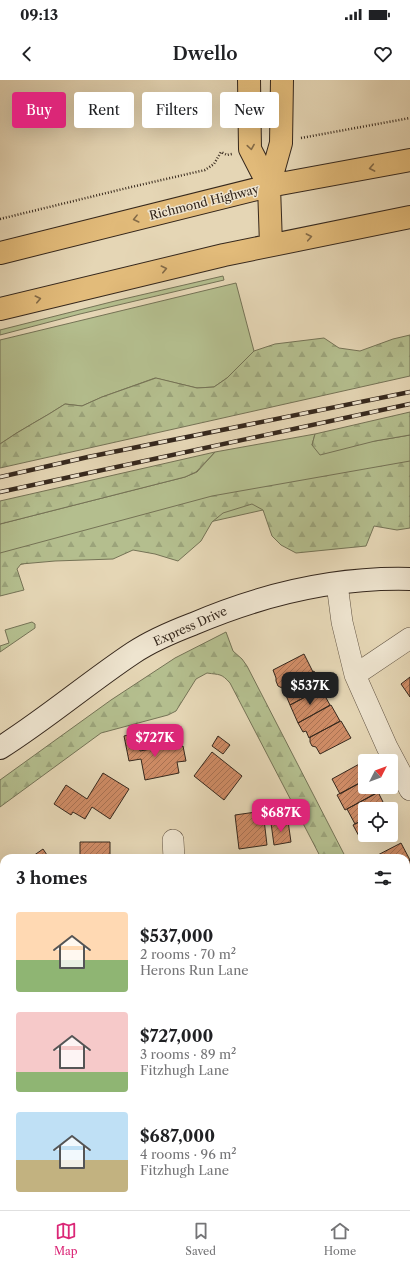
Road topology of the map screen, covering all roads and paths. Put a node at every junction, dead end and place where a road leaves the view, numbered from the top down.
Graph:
1 (249, 80) edge
2 (282, 80) edge
3 (410, 118) edge
4 (314, 136) dead end
5 (227, 155) dead end
6 (410, 160) edge
7 (268, 186) junction
8 (410, 217) edge
9 (0, 220) edge
10 (271, 245) junction
11 (0, 253) edge
12 (0, 309) edge
13 (410, 579) edge
14 (337, 584) junction
15 (410, 638) edge
16 (355, 675) junction
17 (0, 748) edge
18 (410, 790) edge

1 -> 7 main road
2 - 7 main road
3 - 4 path
5 - 9 path
6 -> 7 main road, Richmond Highway
7 - 10 main road
7 -> 11 main road, Richmond Highway
10 -> 8 main road
12 -> 10 main road
13 - 14 street, Express Drive
14 - 16 street
14 - 17 street, Express Drive
15 - 16 street
16 - 18 street

